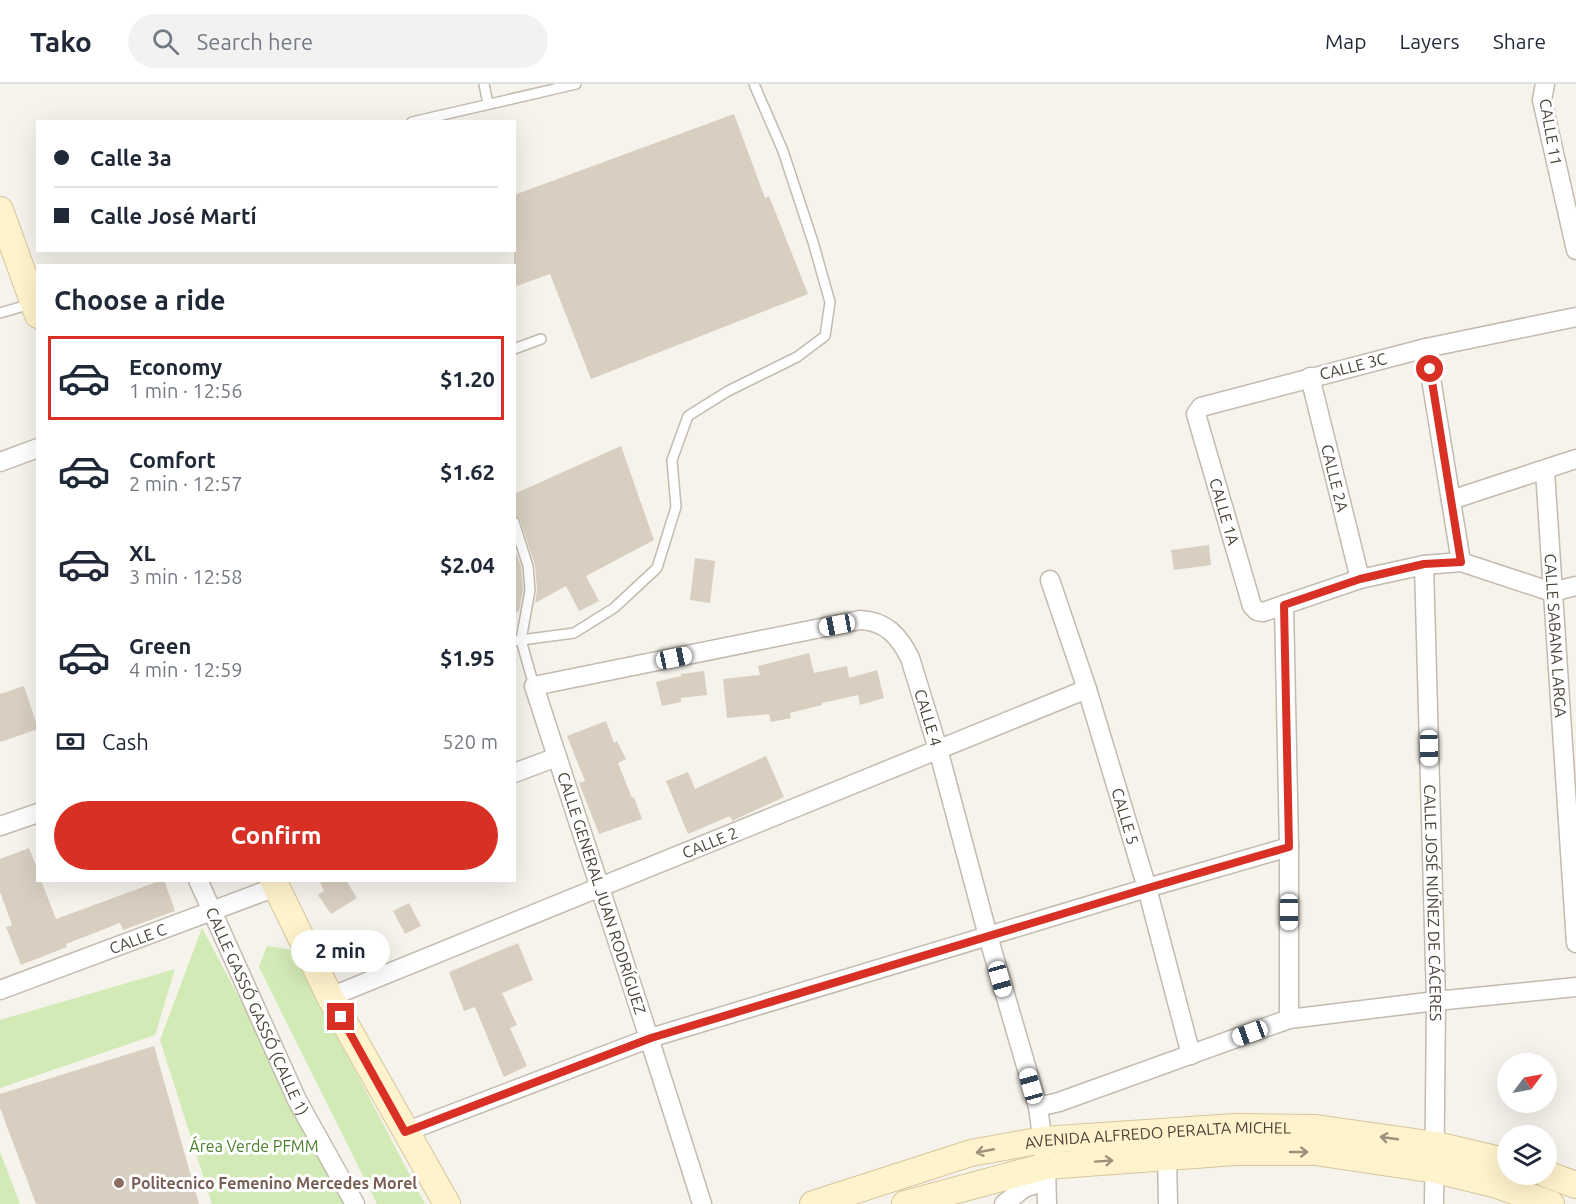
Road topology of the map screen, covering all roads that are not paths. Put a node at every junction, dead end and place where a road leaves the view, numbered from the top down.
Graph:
1 (484, 84) edge
2 (576, 84) edge
3 (754, 84) edge
4 (1545, 84) edge
5 (488, 104) junction
6 (420, 120) edge
7 (0, 210) edge
8 (1576, 250) edge
9 (36, 309) edge
10 (0, 313) edge
11 (1576, 317) edge
12 (541, 339) dead end
13 (516, 348) edge
14 (1426, 348) junction
15 (1310, 377) junction
16 (1201, 407) joint
17 (36, 449) edge
18 (1576, 459) edge
19 (0, 462) edge
20 (1545, 471) junction
21 (1451, 500) junction
22 (516, 528) edge
23 (1461, 562) junction
24 (1424, 564) junction
25 (1360, 579) junction
26 (1050, 580) dead end
27 (1576, 586) edge
28 (1552, 592) junction
29 (1284, 605) junction
30 (518, 640) edge
31 (534, 686) junction
32 (1087, 689) junction
33 (938, 749) junction
34 (557, 757) junction
35 (516, 772) edge
36 (36, 814) edge
37 (0, 826) edge
38 (1289, 847) junction
39 (199, 882) edge
40 (275, 884) edge
41 (599, 887) junction
42 (1148, 888) junction
43 (211, 912) junction
44 (988, 936) junction
45 (1576, 943) edge
46 (1576, 987) edge
47 (0, 990) edge
48 (330, 997) junction
49 (1436, 1001) junction
50 (1289, 1019) junction
51 (651, 1038) junction
52 (1191, 1054) junction
53 (1038, 1107) junction
54 (405, 1132) junction
55 (1043, 1140) junction
56 (1167, 1157) junction
57 (1436, 1157) junction
58 (1497, 1161) edge
59 (1046, 1173) junction
60 (355, 1204) edge
61 (447, 1204) edge
62 (702, 1204) edge
63 (813, 1204) edge
64 (905, 1204) edge
65 (1004, 1204) edge
66 (1047, 1204) edge
67 (1168, 1204) edge
68 (1434, 1204) edge
69 (1550, 1204) edge

1 - 5 lane
2 - 5 lane
3 - 30 lane
4 - 8 street, CALLE 11
5 - 6 lane
7 - 9 main road
9 - 10 lane
11 - 14 street, CALLE 3C
12 - 13 lane
14 - 15 street, CALLE 3C
14 - 21 street
15 - 16 street, CALLE 3C
15 - 25 street, CALLE 2A
16 - 29 street, CALLE 1A
17 - 19 street
18 - 20 street
20 - 21 street
20 - 28 street, CALLE SABANA LARGA
21 - 23 street
22 - 30 lane
23 - 24 street
23 - 28 street
24 - 25 street
24 - 49 street, CALLE JOSÉ NÚÑEZ DE CÁCERES
25 - 29 street
26 - 32 street, CALLE 5
27 - 28 street
28 - 45 street, CALLE SABANA LARGA
29 - 38 street
30 - 31 lane
31 - 33 street, CALLE 4
31 - 34 street, CALLE GENERAL JUAN RODRÍGUEZ
32 - 33 street, CALLE 2
32 - 42 street, CALLE 5
33 - 41 street, CALLE 2
33 - 44 street, CALLE 4
34 - 35 street
34 - 41 street, CALLE GENERAL JUAN RODRÍGUEZ
36 - 37 street
38 - 42 street
38 - 50 street
39 - 43 street, CALLE GASSÓ GASSÓ (CALLE 1)
40 - 43 street, CALLE C
40 - 48 main road
41 - 48 street, CALLE 2
41 - 51 street, CALLE GENERAL JUAN RODRÍGUEZ
42 - 44 street
42 - 52 street, CALLE 5
43 - 47 street, CALLE C
43 - 60 street, CALLE GASSÓ GASSÓ (CALLE 1)
44 - 51 street
44 - 53 street, CALLE 4
46 - 49 street
48 - 54 main road
49 - 50 street
49 - 57 street, CALLE JOSÉ NÚÑEZ DE CÁCERES
50 - 52 street
51 - 54 street
51 - 62 street, CALLE GENERAL JUAN RODRÍGUEZ
52 - 53 street
53 - 55 street, CALLE 4
54 - 61 main road
57 -> 55 main road, AVENIDA ALFREDO PERALTA MICHEL
55 - 59 street, CALLE 4
55 -> 63 main road, AVENIDA ALFREDO PERALTA MICHEL
56 -> 57 main road, AVENIDA ALFREDO PERALTA MICHEL
59 -> 56 main road, AVENIDA ALFREDO PERALTA MICHEL
56 - 67 street
57 - 58 main road, AVENIDA ALFREDO PERALTA MICHEL
57 - 68 street, CALLE JOSÉ NÚÑEZ DE CÁCERES
57 - 69 main road, AVENIDA ALFREDO PERALTA MICHEL
59 - 64 main road, AVENIDA ALFREDO PERALTA MICHEL
59 - 65 street
59 - 66 street, CALLE 4

